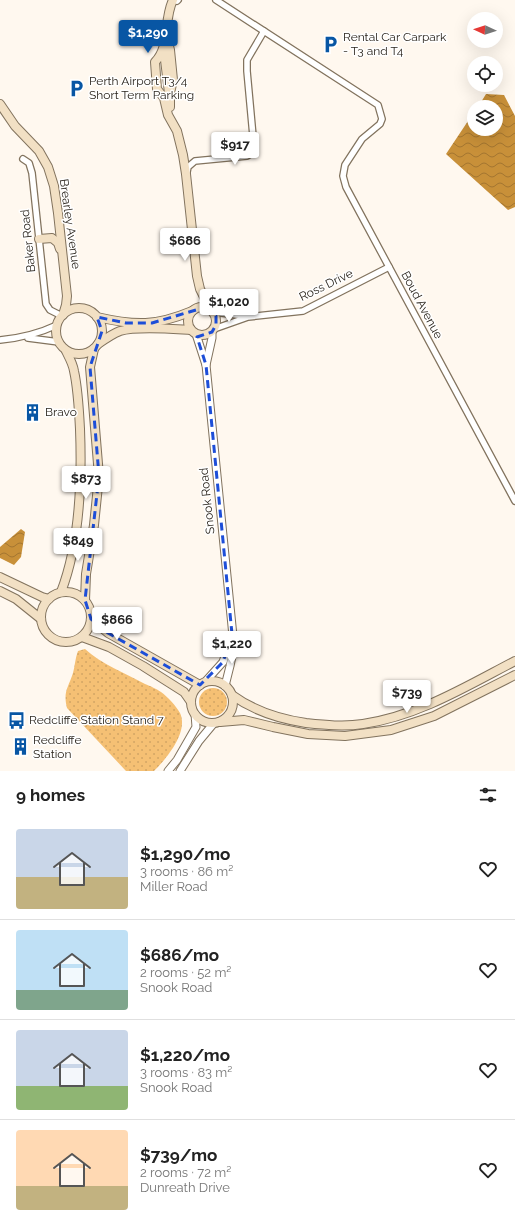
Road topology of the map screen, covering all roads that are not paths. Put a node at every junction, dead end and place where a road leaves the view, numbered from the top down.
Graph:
1 (176, 0) edge
2 (216, 0) edge
3 (264, 31) junction
4 (168, 42) junction
5 (167, 100) junction
6 (0, 104) edge
7 (171, 120) junction
8 (23, 159) dead end
9 (186, 174) junction
10 (39, 238) junction
11 (389, 267) junction
12 (64, 269) junction
13 (212, 310) junction
14 (192, 311) junction
15 (62, 316) junction
16 (97, 317) junction
17 (248, 317) junction
18 (57, 325) junction
19 (213, 331) junction
20 (193, 332) junction
21 (24, 337) junction
22 (0, 340) edge
23 (58, 342) junction
24 (96, 347) junction
25 (66, 350) junction
26 (206, 365) junction
27 (515, 501) edge
28 (0, 577) edge
29 (0, 591) edge
30 (61, 592) junction
31 (49, 599) junction
32 (85, 600) junction
33 (41, 618) junction
34 (91, 619) junction
35 (232, 634) junction
36 (82, 637) junction
37 (515, 661) edge
38 (515, 675) edge
39 (202, 684) junction
40 (226, 686) junction
41 (232, 695) junction
42 (191, 702) junction
43 (195, 714) junction
44 (217, 722) junction
45 (184, 769) edge
46 (168, 771) edge

1 - 4 main road
2 - 3 street
3 - 9 street
3 - 11 street, Boud Avenue
4 - 5 main road
4 - 5 main road
5 - 7 main road
5 - 7 main road
6 - 12 main road, Brearley Avenue
7 - 9 main road
8 - 10 street, Baker Road
9 - 13 main road
10 - 12 main road
10 - 15 street, Baker Road
11 - 17 street, Ross Drive
11 - 27 street, Boud Avenue
12 - 15 main road, Brearley Avenue
13 - 14 main road
13 - 17 street, Ross Drive
13 - 19 main road
14 - 16 main road
14 - 20 main road
15 - 16 main road
15 - 18 main road
16 - 24 main road
17 - 19 street, Ross Drive
18 - 21 street
18 - 23 main road
19 - 20 main road
19 - 26 street, Snook Road
20 - 24 main road
20 - 26 street, Snook Road
21 - 22 street
21 - 23 street
23 - 25 main road
24 - 25 main road
24 - 32 main road
25 - 30 main road
26 - 35 street, Snook Road
28 - 31 main road
29 - 33 main road
30 - 31 main road
30 - 32 main road
31 - 33 main road
32 - 34 main road
33 - 36 main road
34 - 36 main road
34 - 39 main road
35 - 39 street, Snook Road
35 - 40 street, Snook Road
36 - 42 main road
37 - 41 main road
38 - 44 main road
39 - 40 main road
39 - 42 main road
40 - 41 main road
41 - 44 main road
42 - 43 main road
43 - 44 main road
43 - 46 street
44 - 45 street

